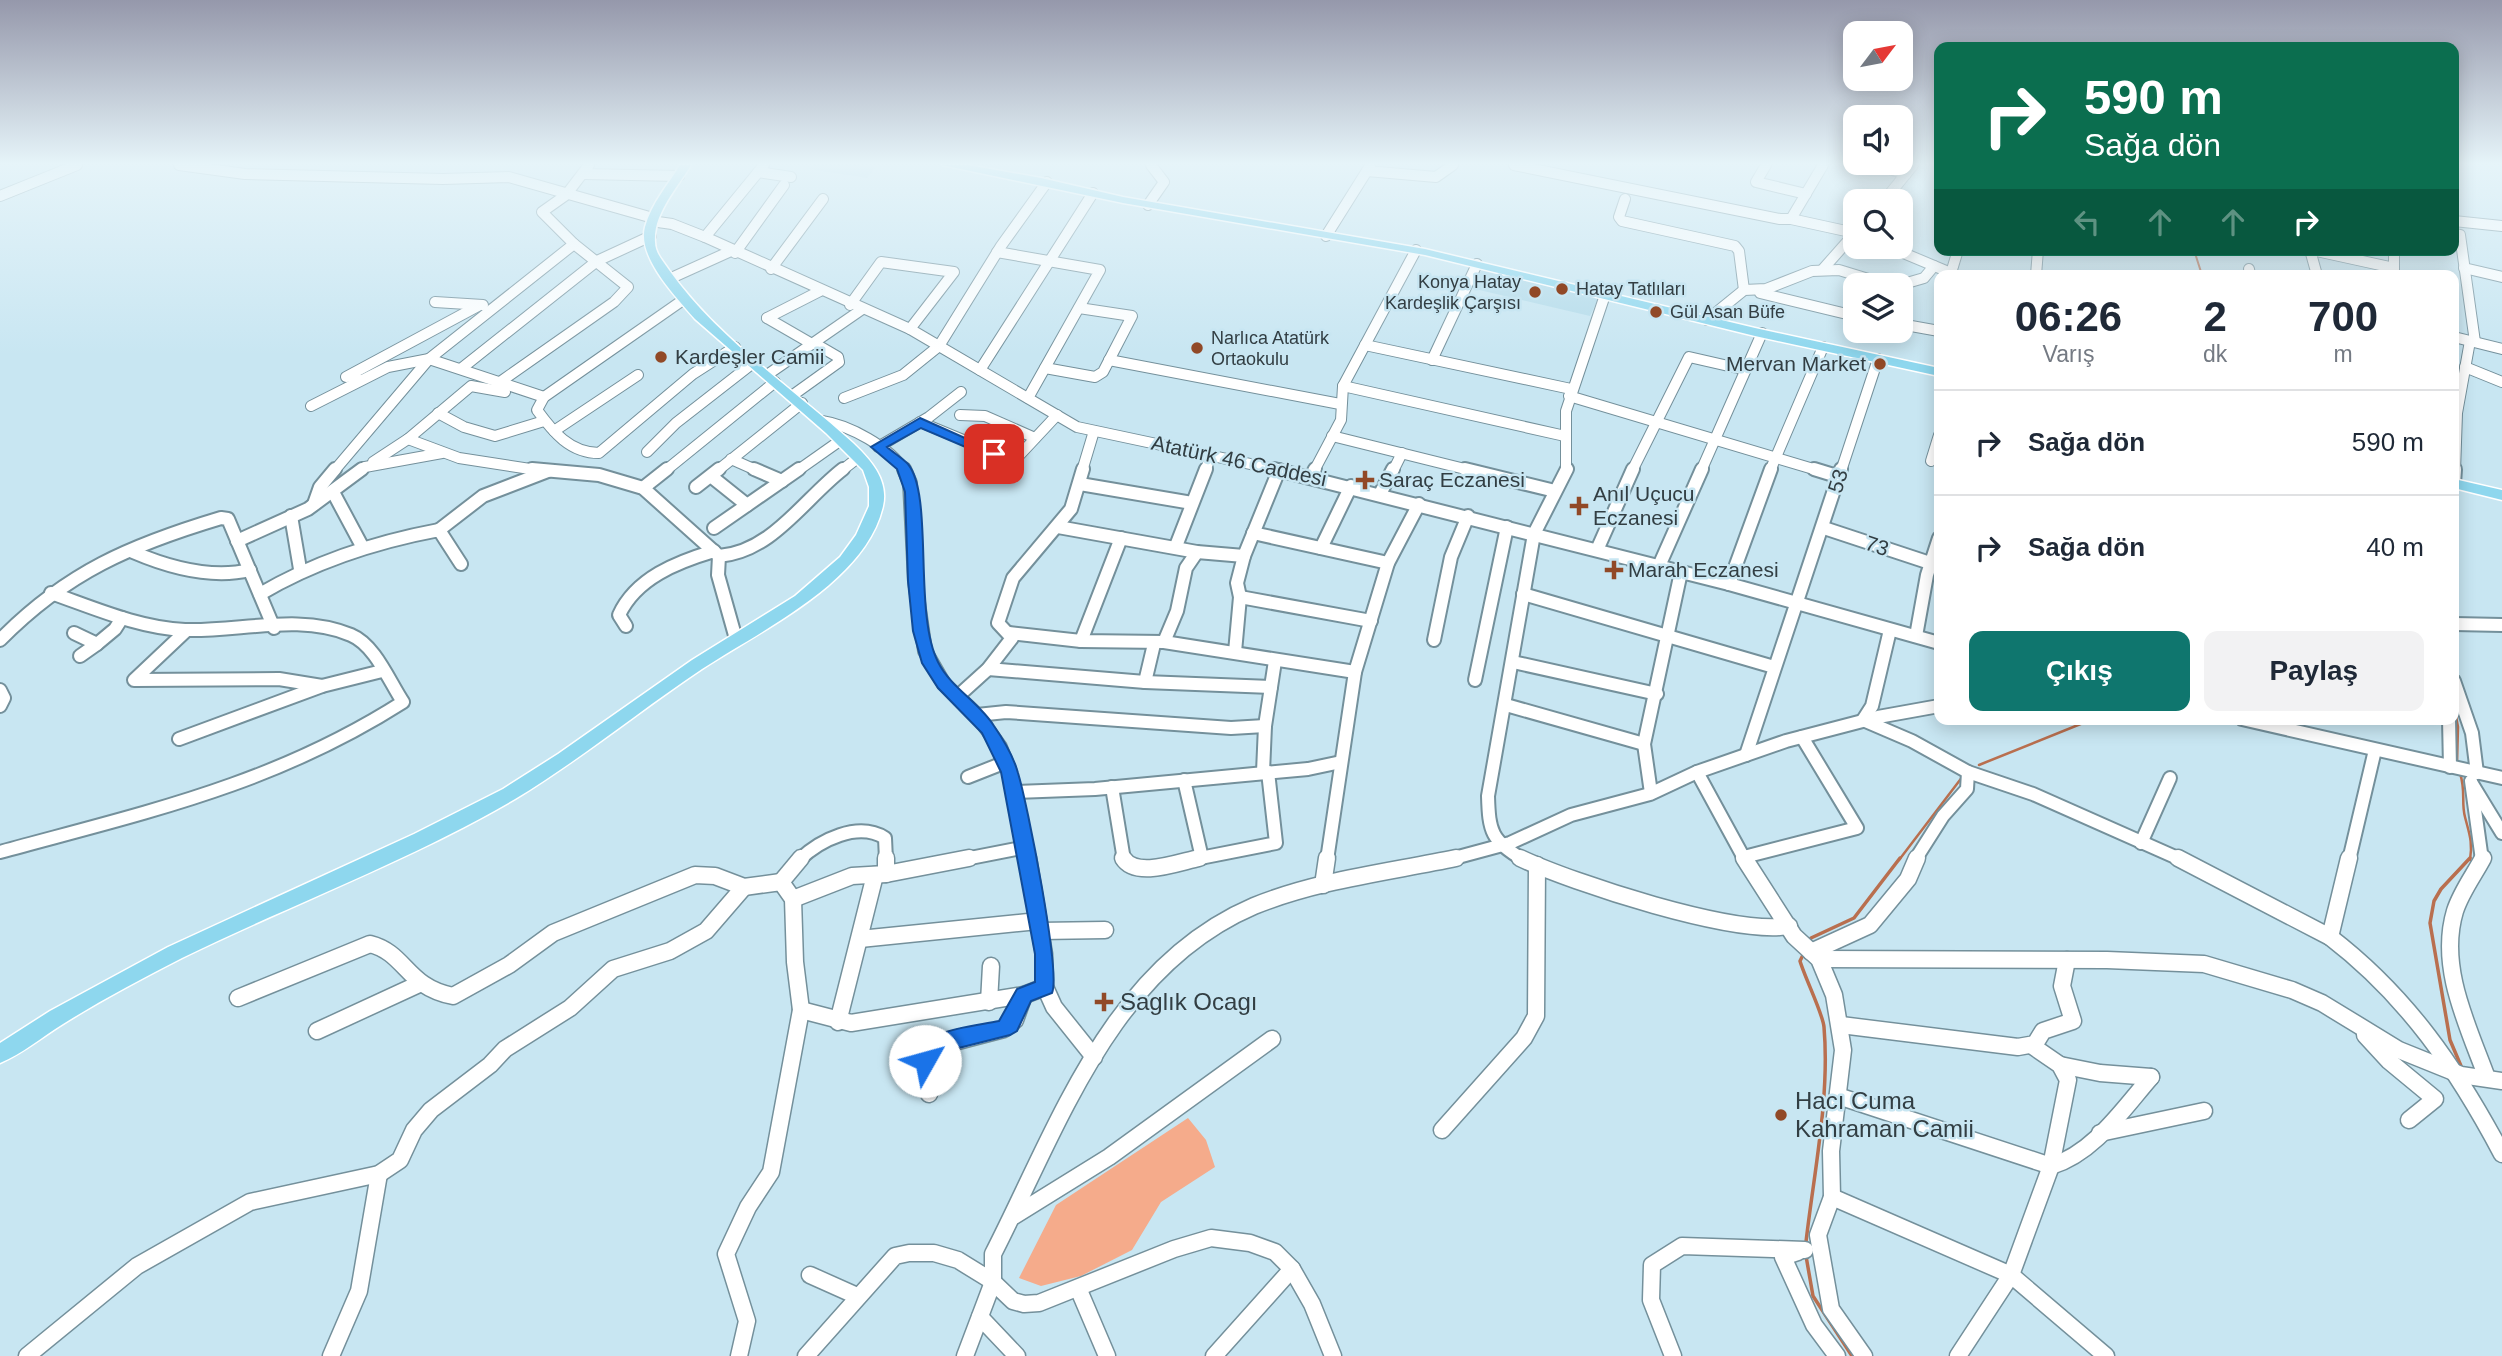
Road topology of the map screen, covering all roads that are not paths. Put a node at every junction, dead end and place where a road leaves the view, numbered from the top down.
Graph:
1 (558, 228) edge
2 (647, 228) edge
3 (651, 228) edge
4 (683, 228) edge
5 (712, 228) edge
6 (751, 228) edge
7 (802, 228) edge
8 (1015, 228) edge
9 (1069, 228) edge
10 (1282, 228) edge
11 (1331, 228) edge
12 (1655, 228) edge
13 (2459, 235) edge
14 (1326, 236) junction
15 (705, 237) junction
16 (574, 244) junction
17 (1843, 246) edge
18 (1416, 250) junction
19 (733, 252) junction
20 (998, 253) junction
21 (2335, 256) edge
22 (1913, 257) edge
23 (1048, 260) junction
24 (597, 261) junction
25 (1477, 264) junction
26 (1934, 266) junction
27 (2464, 268) junction
28 (1823, 269) junction
29 (771, 270) junction
30 (1944, 270) edge
31 (2390, 270) edge
32 (1843, 274) edge
33 (2502, 277) edge
34 (669, 279) junction
35 (1913, 281) edge
36 (1744, 290) junction
37 (820, 291) junction
38 (1760, 293) junction
39 (1605, 295) junction
40 (683, 300) junction
41 (435, 302) dead end
42 (498, 304) junction
43 (478, 306) junction
44 (855, 307) junction
45 (1079, 308) junction
46 (1843, 313) edge
47 (1707, 320) junction
48 (1913, 326) edge
49 (910, 329) junction
50 (1934, 330) edge
51 (1762, 333) junction
52 (2459, 338) edge
53 (2472, 342) junction
54 (813, 344) junction
55 (1365, 345) junction
56 (939, 346) junction
57 (1823, 347) junction
58 (735, 348) junction
59 (2502, 349) edge
60 (429, 359) junction
61 (1878, 359) junction
62 (1109, 360) junction
63 (1432, 360) junction
64 (753, 363) junction
65 (2465, 367) junction
66 (462, 368) junction
67 (1045, 368) junction
68 (981, 370) junction
69 (1745, 370) junction
70 (1934, 371) edge
71 (375, 373) junction
72 (638, 375) dead end
73 (771, 378) junction
74 (2502, 383) edge
75 (1343, 386) junction
76 (505, 387) junction
77 (961, 392) dead end
78 (1570, 393) junction
79 (544, 397) junction
80 (844, 398) dead end
81 (1028, 398) junction
82 (798, 399) junction
83 (495, 400) dead end
84 (2459, 402) edge
85 (1340, 404) junction
86 (311, 406) dead end
87 (438, 413) junction
88 (960, 415) dead end
89 (1057, 415) junction
90 (1658, 420) junction
91 (544, 421) junction
92 (822, 421) junction
93 (920, 422) junction
94 (1094, 430) junction
95 (554, 431) junction
96 (1332, 436) junction
97 (1565, 436) junction
98 (1035, 438) junction
99 (408, 439) junction
100 (1714, 439) junction
101 (841, 440) junction
102 (878, 447) junction
103 (1934, 451) edge
104 (647, 452) dead end
105 (442, 453) junction
106 (1402, 453) junction
107 (1212, 456) junction
108 (859, 457) junction
109 (1777, 458) junction
110 (731, 459) junction
111 (1931, 461) dead end
112 (365, 467) junction
113 (1279, 470) junction
114 (548, 471) junction
115 (712, 477) junction
116 (1311, 477) junction
117 (1840, 477) junction
118 (782, 481) junction
119 (1080, 484) junction
120 (2459, 485) edge
121 (1351, 486) junction
122 (696, 487) dead end
123 (643, 488) junction
124 (1555, 491) junction
125 (333, 492) junction
126 (1380, 494) junction
127 (2502, 495) edge
128 (1192, 503) junction
129 (314, 504) junction
130 (1419, 504) junction
131 (747, 505) junction
132 (291, 516) junction
133 (1468, 516) junction
134 (1058, 527) junction
135 (1507, 527) junction
136 (713, 528) dead end
137 (1824, 528) junction
138 (439, 530) junction
139 (1253, 533) junction
140 (1534, 534) junction
141 (1121, 538) junction
142 (237, 541) junction
143 (1176, 546) junction
144 (363, 548) junction
145 (1321, 548) junction
146 (1597, 550) junction
147 (133, 552) junction
148 (1197, 552) junction
149 (1934, 552) edge
150 (716, 554) junction
151 (1244, 556) junction
152 (461, 564) dead end
153 (1388, 564) junction
154 (1930, 564) junction
155 (1660, 566) junction
156 (300, 569) junction
157 (250, 570) junction
158 (1681, 572) junction
159 (1729, 584) junction
160 (51, 593) junction
161 (260, 594) junction
162 (1523, 594) junction
163 (1240, 597) junction
164 (1798, 603) junction
165 (122, 618) junction
166 (1371, 621) junction
167 (2459, 624) edge
168 (2502, 625) edge
169 (626, 626) dead end
170 (274, 628) junction
171 (1890, 629) junction
172 (187, 630) junction
173 (74, 633) dead end
174 (1009, 634) junction
175 (1668, 634) junction
176 (1916, 636) junction
177 (736, 639) junction
178 (0, 640) edge
179 (1434, 640) dead end
180 (1081, 641) junction
181 (1934, 641) edge
182 (1159, 643) junction
183 (97, 644) junction
184 (1235, 652) junction
185 (80, 656) dead end
186 (1275, 661) junction
187 (1513, 662) junction
188 (1774, 667) junction
189 (988, 669) junction
190 (382, 671) junction
191 (1356, 672) junction
192 (1475, 680) dead end
193 (1145, 682) junction
194 (322, 686) junction
195 (1271, 687) junction
196 (0, 690) edge
197 (1657, 694) junction
198 (2459, 695) edge
199 (957, 697) junction
200 (1506, 705) junction
201 (0, 706) edge
202 (1934, 707) edge
203 (977, 715) junction
204 (1863, 720) junction
205 (2268, 725) edge
206 (2451, 725) edge
207 (1265, 726) junction
208 (1802, 737) junction
209 (179, 739) dead end
210 (1644, 744) junction
211 (2375, 750) junction
212 (1746, 755) junction
213 (1006, 762) junction
214 (1341, 762) junction
215 (1266, 772) junction
216 (1697, 772) junction
217 (1968, 772) junction
218 (2465, 772) junction
219 (968, 777) dead end
220 (2170, 778) dead end
221 (2502, 778) edge
222 (1184, 780) junction
223 (1112, 787) junction
224 (1015, 792) junction
225 (1651, 793) junction
226 (2502, 833) edge
227 (2141, 843) junction
228 (1502, 846) junction
229 (1026, 847) junction
230 (0, 852) edge
231 (1744, 857) junction
232 (1202, 858) junction
233 (1536, 866) junction
234 (880, 874) junction
235 (781, 882) junction
236 (1323, 885) junction
237 (744, 887) junction
238 (793, 900) junction
239 (1039, 926) junction
240 (1789, 926) junction
241 (1105, 930) dead end
242 (2330, 937) junction
243 (860, 939) junction
244 (1810, 952) junction
245 (2067, 960) junction
246 (991, 966) dead end
247 (419, 984) junction
248 (1045, 987) junction
249 (1024, 995) junction
250 (238, 998) dead end
251 (989, 1002) junction
252 (801, 1010) junction
253 (838, 1022) junction
254 (1841, 1025) junction
255 (2358, 1027) junction
256 (317, 1031) dead end
257 (1272, 1040) dead end
258 (2031, 1045) junction
259 (0, 1054) edge
260 (1094, 1056) junction
261 (2060, 1065) junction
262 (2461, 1075) junction
263 (2494, 1079) edge
264 (929, 1094) dead end
265 (1838, 1096) junction
266 (2204, 1111) dead end
267 (2409, 1120) dead end
268 (1442, 1130) dead end
269 (2100, 1133) junction
270 (2502, 1154) edge
271 (2052, 1166) junction
272 (379, 1174) junction
273 (1832, 1197) junction
274 (1013, 1216) junction
275 (1812, 1249) junction
276 (1292, 1269) junction
277 (810, 1275) dead end
278 (2011, 1275) junction
279 (993, 1282) junction
280 (1078, 1288) junction
281 (857, 1296) junction
282 (980, 1317) junction
283 (31, 1354) edge
284 (331, 1356) edge
285 (739, 1356) edge
286 (806, 1356) edge
287 (965, 1356) edge
288 (1017, 1356) edge
289 (1107, 1356) edge
290 (1214, 1356) edge
291 (1333, 1356) edge
292 (1673, 1356) edge
293 (1837, 1356) edge
294 (1864, 1356) edge
295 (1958, 1356) edge
296 (2106, 1356) edge

1 - 16 street
2 - 24 street
3 - 34 main road
4 - 15 street, Atatürk 46 Caddesi
5 - 15 street
6 - 19 street
7 - 29 street
8 - 20 street
9 - 23 street
10 - 14 main road
11 - 14 street
12 - 36 street
13 - 27 street
14 - 18 main road
15 - 19 street, Atatürk 46 Caddesi
16 - 24 street
16 - 42 street
17 - 28 street
18 - 25 main road
18 - 55 street
19 - 29 street, Atatürk 46 Caddesi
19 - 34 street
20 - 23 street
20 - 56 street
21 - 31 street
22 - 26 street
23 - 45 street
23 - 68 street
24 - 66 street
24 - 76 street
25 - 39 main road
25 - 63 street
26 - 30 street
26 - 35 street
27 - 33 street
27 - 53 street
28 - 32 street
28 - 38 street
29 - 37 street, Atatürk 46 Caddesi
34 - 40 main road
36 - 38 street
36 - 47 street
37 - 44 street, Atatürk 46 Caddesi
37 - 54 street
38 - 46 street
39 - 47 main road
39 - 78 street
40 - 58 main road
40 - 79 street
41 - 43 street
42 - 43 street
42 - 60 street
43 - 71 street
44 - 49 street, Atatürk 46 Caddesi
44 - 49 street
44 - 54 street
45 - 62 street
45 - 67 street
47 - 51 main road
48 - 50 street
49 - 56 street, Atatürk 46 Caddesi
51 - 57 main road
51 - 69 street
52 - 53 street
53 - 59 street
53 - 65 street
54 - 73 street
54 - 82 street
55 - 63 street
55 - 75 street
56 - 68 street, Atatürk 46 Caddesi
56 - 80 street
57 - 61 main road
57 - 109 street
58 - 64 main road
58 - 95 street
60 - 66 street
60 - 71 street
60 - 129 street
61 - 70 main road
61 - 117 street, 53
62 - 67 street
62 - 85 street
63 - 78 street
64 - 73 main road
64 - 104 street
65 - 74 street
65 - 84 street
66 - 76 street
67 - 81 street
68 - 81 street, Atatürk 46 Caddesi
69 - 90 street
69 - 100 street
71 - 86 street
72 - 95 street
73 - 82 main road
73 - 123 street
75 - 85 street
75 - 97 street
76 - 79 street
76 - 83 street
76 - 87 street
77 - 93 street
78 - 90 street
78 - 97 street
79 - 91 street
81 - 89 street, Atatürk 46 Caddesi
82 - 92 main road
82 - 110 street
85 - 96 street
87 - 91 street
87 - 99 street
88 - 98 street
89 - 94 street, Atatürk 46 Caddesi
89 - 98 street
90 - 100 street
90 - 146 street
91 - 95 street
92 - 101 main road
92 - 102 street
93 - 98 street
93 - 102 street
94 - 107 street, Atatürk 46 Caddesi
94 - 119 street
96 - 106 street
96 - 116 street
97 - 124 street
99 - 105 street
99 - 112 street
100 - 109 street
100 - 155 street
101 - 108 main road
101 - 118 street
102 - 199 street
103 - 111 street
105 - 112 street
105 - 114 street
106 - 124 street
106 - 126 street
107 - 113 street, Atatürk 46 Caddesi
107 - 128 street
108 - 150 street
108 - 177 main road
109 - 117 street
109 - 159 street
110 - 115 street
110 - 118 street
112 - 125 street
113 - 116 street, Atatürk 46 Caddesi
113 - 139 street
114 - 123 street
114 - 138 street
115 - 122 street
115 - 131 street
116 - 121 street, Atatürk 46 Caddesi
117 - 137 street, 53
118 - 131 street
119 - 128 street
119 - 134 street
120 - 127 main road
121 - 126 street, Atatürk 46 Caddesi
121 - 145 street
123 - 150 street
124 - 140 street
125 - 129 street
125 - 144 street
126 - 130 street, Atatürk 46 Caddesi
128 - 143 street
129 - 132 street
130 - 133 street, Atatürk 46 Caddesi
130 - 153 street
131 - 136 street
132 - 142 street
132 - 156 street
133 - 135 street, Atatürk 46 Caddesi
133 - 179 street
134 - 141 street
134 - 174 street
135 - 140 street, Atatürk 46 Caddesi
135 - 192 street
137 - 154 street, 73
137 - 164 street, 53
138 - 144 street
138 - 152 street
139 - 145 street
139 - 151 street
140 - 146 street, Atatürk 46 Caddesi
140 - 162 street
141 - 143 street
141 - 180 street
142 - 147 street
142 - 157 street
143 - 148 street
144 - 156 street
145 - 153 street
146 - 155 street, Atatürk 46 Caddesi
147 - 157 street
147 - 160 street
148 - 151 street
148 - 182 street
149 - 154 street
150 - 169 street
150 - 177 street
151 - 163 street
153 - 166 street
154 - 176 street
155 - 158 street, Atatürk 46 Caddesi
156 - 161 street
157 - 161 street
158 - 159 street, Atatürk 46 Caddesi
158 - 175 street
159 - 164 street, Atatürk 46 Caddesi
160 - 165 street
160 - 178 street
161 - 170 street
162 - 175 street
162 - 187 street
163 - 166 street
163 - 184 street
164 - 171 street, Atatürk 46 Caddesi
164 - 188 street, 53
165 - 172 street
165 - 183 street
166 - 191 street
167 - 168 street
170 - 172 street
170 - 190 street
171 - 176 street, Atatürk 46 Caddesi
171 - 204 street
172 - 194 street
173 - 183 street
174 - 180 street
174 - 189 street
175 - 188 street
175 - 197 street
176 - 181 street, Atatürk 46 Caddesi
177 - 259 main road
180 - 182 street
182 - 184 street
182 - 193 street
183 - 185 street
184 - 186 street
186 - 191 street
186 - 195 street
187 - 197 street
187 - 200 street
188 - 212 street, 53
189 - 193 street
189 - 199 street
190 - 194 street
190 - 230 street
191 - 214 street
193 - 195 street
194 - 209 street
195 - 207 street
196 - 201 street
197 - 210 street
198 - 218 street
199 - 203 street
200 - 210 street
200 - 228 street
202 - 204 street
203 - 207 street
203 - 213 street
204 - 208 street
204 - 217 street
205 - 211 street
206 - 218 street
207 - 215 street
208 - 212 street
208 - 231 street
210 - 225 street
211 - 218 street
211 - 242 street
212 - 216 street
213 - 219 street
213 - 224 street
214 - 215 street
214 - 236 street
215 - 222 street
215 - 232 street
216 - 225 street
216 - 231 street
217 - 227 street
217 - 244 street
218 - 221 street
218 - 226 street
218 - 263 street
220 - 227 street
222 - 223 street
222 - 232 street
223 - 224 street
223 - 232 street
224 - 229 street
225 - 228 street
227 - 242 street
228 - 233 street
228 - 236 street
229 - 234 street
229 - 239 street
231 - 240 street
233 - 240 street
233 - 268 street
234 - 235 street
234 - 238 street
234 - 243 street
235 - 237 street
235 - 238 street
236 - 260 street
237 - 247 street
237 - 272 street
238 - 252 street
239 - 241 street
239 - 243 street
239 - 248 street
240 - 244 street
242 - 262 street
243 - 253 street
244 - 245 street
244 - 254 street
245 - 255 street
245 - 258 street
246 - 251 street
247 - 250 street
247 - 256 street
248 - 249 street
248 - 260 street
249 - 251 street
249 - 264 street
251 - 253 street
252 - 253 street
252 - 285 street
254 - 258 street
254 - 265 street
255 - 262 street
255 - 267 street
257 - 274 street
258 - 261 street
260 - 274 street
261 - 269 street
261 - 271 street
262 - 263 street
262 - 270 street
265 - 271 street
265 - 273 street
266 - 269 street
269 - 271 street
271 - 278 street
272 - 283 street
272 - 284 street
273 - 275 street
273 - 278 street
274 - 279 street
275 - 292 street
275 - 293 street
275 - 294 street
276 - 280 street
276 - 290 street
276 - 291 street
277 - 281 street
278 - 295 street
278 - 296 street
279 - 280 street
279 - 281 street
279 - 282 street
280 - 289 street
281 - 286 street
282 - 287 street
282 - 288 street

